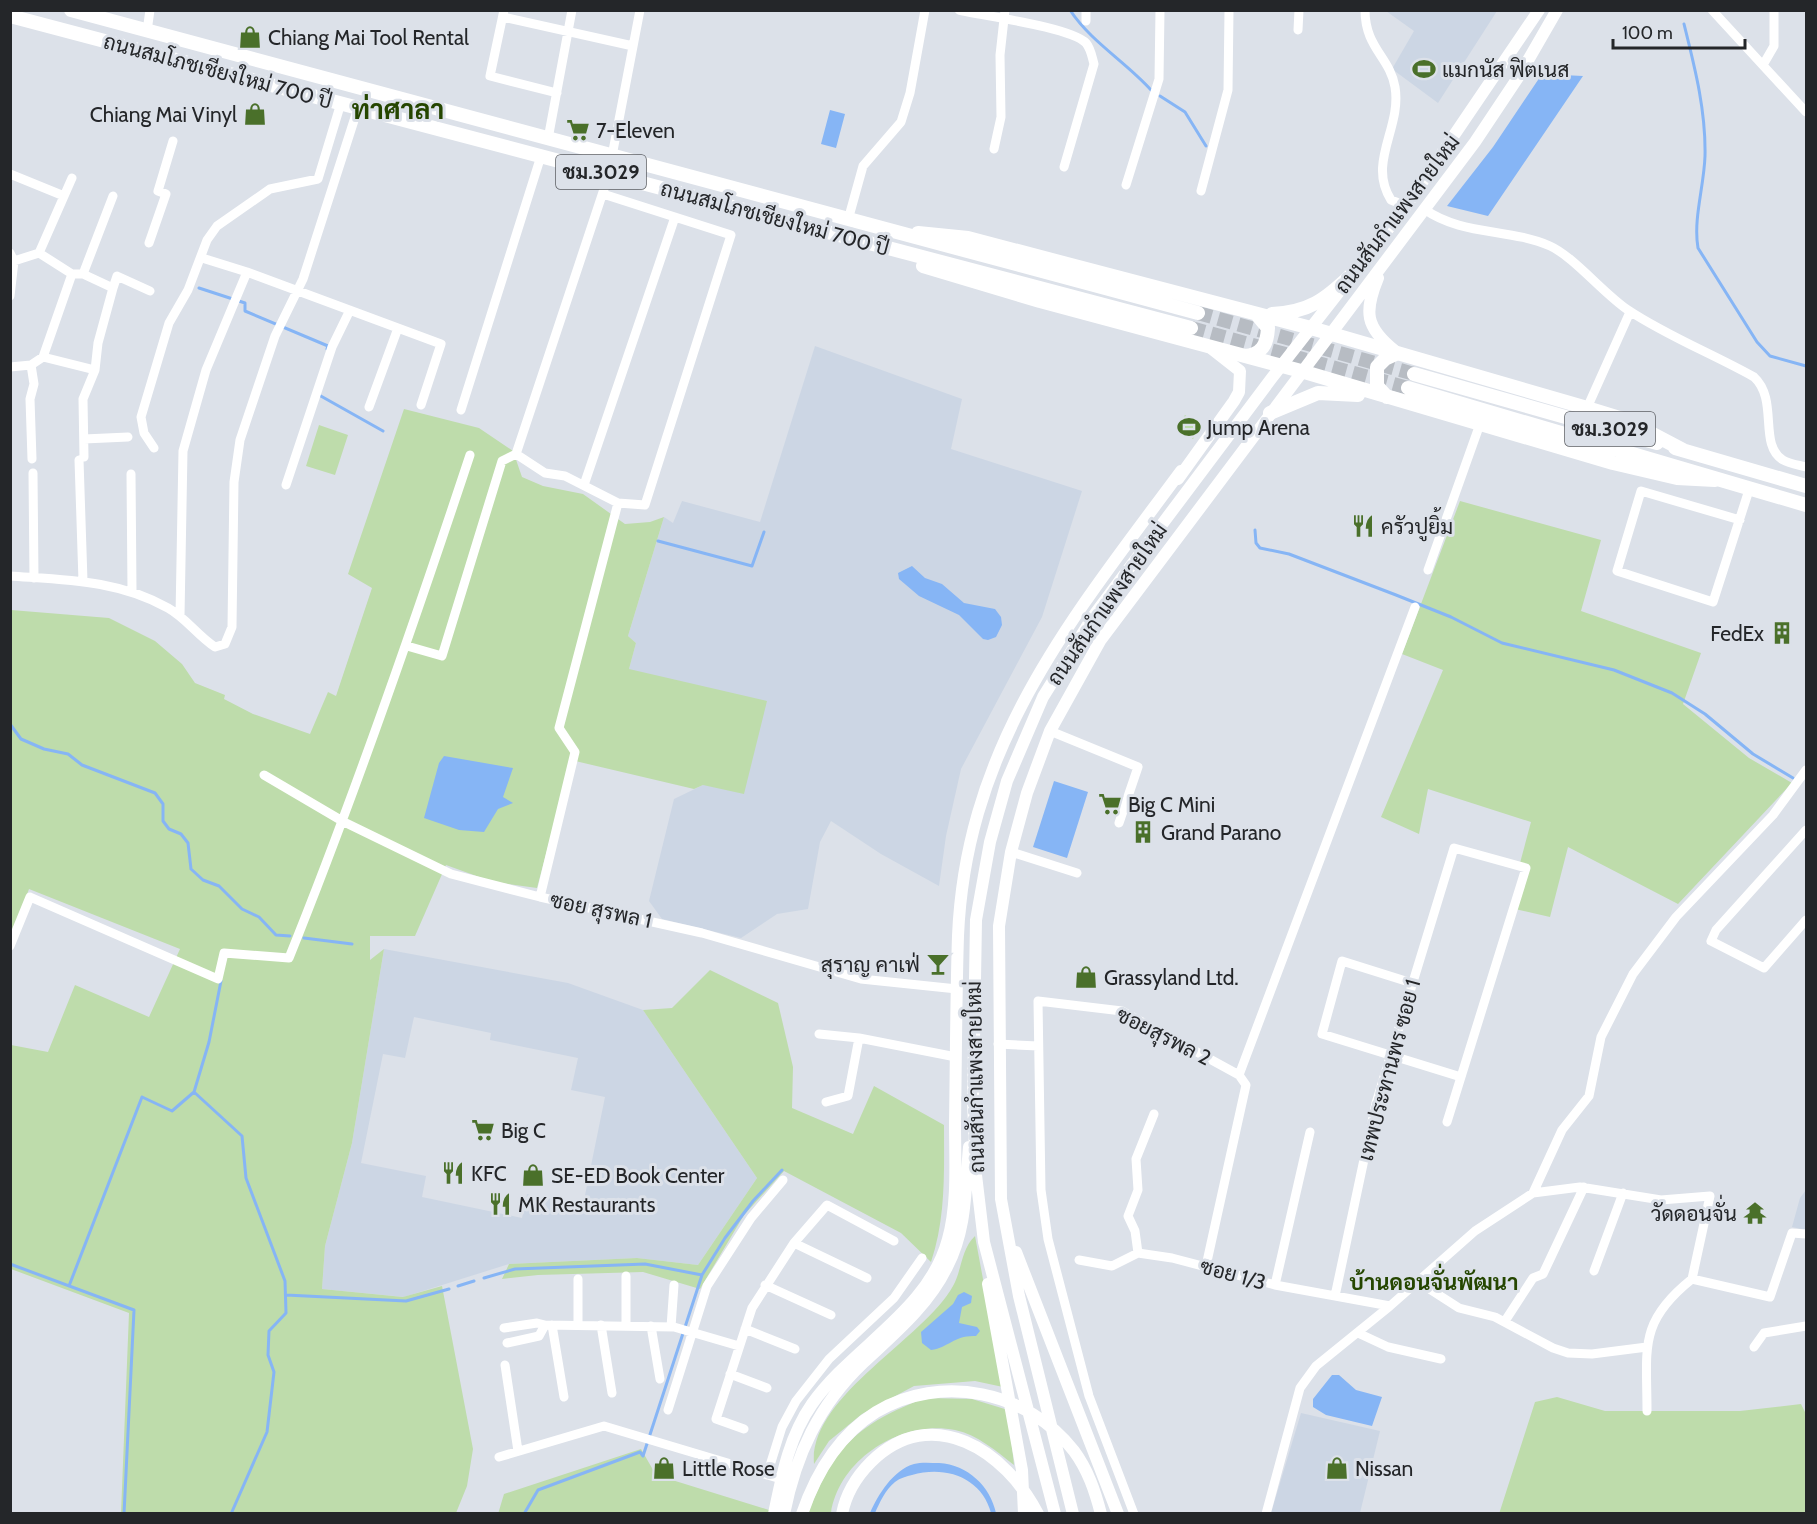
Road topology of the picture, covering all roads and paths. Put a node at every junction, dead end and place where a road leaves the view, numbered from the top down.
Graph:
1 (71, 10) edge
2 (150, 10) edge
3 (572, 10) edge
4 (640, 10) edge
5 (925, 10) edge
6 (959, 10) edge
7 (1086, 10) edge
8 (1160, 10) edge
9 (1229, 10) edge
10 (1299, 10) edge
11 (1365, 10) edge
12 (1540, 10) edge
13 (1712, 10) edge
14 (1774, 10) edge
15 (100, 14) edge
16 (503, 14) edge
17 (1555, 14) edge
18 (1004, 15) edge
19 (10, 16) edge
20 (1086, 21) dead end
21 (1298, 30) dead end
22 (147, 31) junction
23 (568, 31) junction
24 (633, 46) junction
25 (1763, 65) junction
26 (557, 93) junction
27 (341, 103) junction
28 (358, 108) junction
29 (1806, 112) edge
30 (548, 139) junction
31 (173, 141) dead end
32 (994, 149) dead end
33 (541, 156) junction
34 (612, 156) junction
35 (1064, 167) dead end
36 (10, 174) edge
37 (609, 174) junction
38 (72, 178) dead end
39 (1125, 185) dead end
40 (1201, 191) dead end
41 (603, 194) junction
42 (64, 196) junction
43 (113, 196) dead end
44 (1406, 206) junction
45 (1424, 209) junction
46 (675, 217) junction
47 (848, 220) junction
48 (895, 232) junction
49 (149, 243) dead end
50 (889, 248) junction
51 (39, 253) junction
52 (12, 257) edge
53 (202, 258) junction
54 (1383, 266) junction
55 (248, 272) junction
56 (72, 274) junction
57 (83, 274) junction
58 (1351, 275) junction
59 (113, 288) junction
60 (150, 291) dead end
61 (299, 291) junction
62 (10, 296) edge
63 (350, 310) junction
64 (1630, 312) junction
65 (1198, 313) tunnel mouth
66 (1258, 316) junction
67 (398, 328) junction
68 (1191, 328) tunnel mouth
69 (1311, 328) junction
70 (1329, 333) junction
71 (1212, 349) junction
72 (1398, 353) junction
73 (43, 357) junction
74 (1241, 357) junction
75 (31, 365) junction
76 (1281, 366) junction
77 (10, 367) edge
78 (95, 370) junction
79 (1301, 371) junction
80 (1413, 374) tunnel mouth
81 (1408, 388) tunnel mouth
82 (1387, 398) junction
83 (421, 405) dead end
84 (369, 407) dead end
85 (1587, 408) junction
86 (461, 410) dead end
87 (1270, 413) junction
88 (1480, 424) junction
89 (128, 437) dead end
90 (84, 439) junction
91 (154, 448) dead end
92 (1683, 450) junction
93 (516, 454) junction
94 (470, 455) dead end
95 (32, 459) dead end
96 (1806, 466) edge
97 (1181, 471) junction
98 (33, 473) dead end
99 (131, 474) dead end
100 (1715, 480) junction
101 (286, 485) dead end
102 (584, 485) junction
103 (1806, 486) edge
104 (1749, 490) junction
105 (618, 503) junction
106 (1806, 505) edge
107 (1740, 520) junction
108 (1144, 547) junction
109 (1428, 570) dead end
110 (10, 576) edge
111 (34, 578) junction
112 (83, 581) junction
113 (132, 590) junction
114 (1415, 607) dead end
115 (180, 616) junction
116 (407, 646) junction
117 (1073, 646) junction
118 (1036, 675) junction
119 (1050, 731) junction
120 (1806, 770) edge
121 (264, 775) dead end
122 (1803, 784) edge
123 (977, 820) junction
124 (344, 822) junction
125 (1119, 823) dead end
126 (1806, 832) edge
127 (1011, 852) junction
128 (1077, 873) dead end
129 (983, 877) junction
130 (540, 897) junction
131 (1806, 920) edge
132 (10, 946) edge
133 (974, 954) junction
134 (1413, 982) junction
135 (957, 984) junction
136 (819, 1034) dead end
137 (859, 1038) junction
138 (999, 1044) junction
139 (1038, 1046) junction
140 (1390, 1054) junction
141 (956, 1057) junction
142 (1239, 1075) junction
143 (1461, 1077) junction
144 (973, 1101) junction
145 (826, 1102) dead end
146 (1154, 1114) dead end
147 (1447, 1122) dead end
148 (1310, 1132) dead end
149 (783, 1180) dead end
150 (1584, 1187) junction
151 (1533, 1193) junction
152 (1623, 1193) junction
153 (1004, 1222) junction
154 (1806, 1234) edge
155 (894, 1241) dead end
156 (984, 1242) junction
157 (794, 1243) junction
158 (1138, 1253) junction
159 (922, 1258) dead end
160 (1079, 1260) dead end
161 (1206, 1266) junction
162 (1594, 1271) dead end
163 (626, 1276) dead end
164 (867, 1278) dead end
165 (578, 1279) dead end
166 (1692, 1279) junction
167 (1417, 1281) junction
168 (674, 1285) dead end
169 (1275, 1285) junction
170 (765, 1286) junction
171 (902, 1289) junction
172 (1335, 1296) junction
173 (914, 1299) junction
174 (1390, 1306) junction
175 (831, 1314) dead end
176 (1505, 1322) junction
177 (601, 1324) junction
178 (548, 1325) junction
179 (578, 1325) junction
180 (627, 1325) junction
181 (651, 1326) junction
182 (1806, 1326) edge
183 (673, 1327) junction
184 (504, 1328) dead end
185 (745, 1329) junction
186 (689, 1332) junction
187 (1358, 1333) junction
188 (507, 1343) dead end
189 (739, 1346) junction
190 (1647, 1347) junction
191 (1754, 1347) dead end
192 (795, 1349) dead end
193 (1441, 1359) dead end
194 (505, 1365) dead end
195 (730, 1374) junction
196 (660, 1379) dead end
197 (767, 1388) dead end
198 (612, 1393) dead end
199 (564, 1397) dead end
200 (669, 1410) dead end
201 (1647, 1411) dead end
202 (744, 1429) dead end
203 (518, 1451) junction
204 (499, 1457) dead end
205 (767, 1475) junction
206 (781, 1479) junction
207 (774, 1514) edge
208 (784, 1514) edge
209 (802, 1514) edge
210 (842, 1514) edge
211 (1024, 1514) edge
212 (1038, 1514) edge
213 (1055, 1514) edge
214 (1073, 1514) edge
215 (1101, 1514) edge
216 (1120, 1514) edge
217 (1134, 1514) edge
218 (1266, 1514) edge

1 - 15 main road, ถนนสมโภชเชียงใหม่ 700 ปี / ชม.3029
2 - 22 street
3 - 23 street
4 - 24 street
5 - 47 street
6 - 18 street
7 - 20 street
8 - 39 street
9 - 40 street
10 - 21 street
11 - 44 street
12 - 17 main road
12 - 44 main road, ถนนสันกำแพงสายใหม่
13 - 25 street
14 - 25 street
15 - 22 main road, ถนนสมโภชเชียงใหม่ 700 ปี / ชม.3029
16 - 23 street
16 - 26 street
17 - 45 main road, ถนนสันกำแพงสายใหม่
18 - 32 street
18 - 35 street
19 - 27 main road, ถนนสมโภชเชียงใหม่ 700 ปี / ชม.3029
22 - 30 main road, ถนนสมโภชเชียงใหม่ 700 ปี / ชม.3029
23 - 24 street
23 - 26 street
24 - 34 street
25 - 29 street
26 - 30 street
27 - 28 main road, ถนนสมโภชเชียงใหม่ 700 ปี / ชม.3029
27 - 53 street
28 - 33 main road, ถนนสมโภชเชียงใหม่ 700 ปี / ชม.3029
28 - 61 street
30 - 34 main road, ถนนสมโภชเชียงใหม่ 700 ปี / ชม.3029
31 - 49 street
33 - 37 main road, ถนนสมโภชเชียงใหม่ 700 ปี / ชม.3029
33 - 86 street
34 - 47 main road, ถนนสมโภชเชียงใหม่ 700 ปี / ชม.3029
36 - 42 street
37 - 41 street
37 - 50 main road, ถนนสมโภชเชียงใหม่ 700 ปี / ชม.3029
38 - 42 street
41 - 46 street
41 - 93 street
42 - 51 street
43 - 57 street
44 - 58 main road, ถนนสันกำแพงสายใหม่
45 - 54 main road, ถนนสันกำแพงสายใหม่
45 - 64 street
46 - 102 street
46 - 105 street
47 - 48 main road, ถนนสมโภชเชียงใหม่ 700 ปี / ชม.3029
48 - 65 main road, ถนนสมโภชเชียงใหม่ 700 ปี / ชม.3029
48 - 66 main road
50 - 68 main road, ถนนสมโภชเชียงใหม่ 700 ปี / ชม.3029
50 - 71 main road
51 - 52 street
51 - 56 street
52 - 62 street
53 - 55 street
53 - 91 street
54 - 70 main road, ถนนสันกำแพงสายใหม่
54 - 72 main road
55 - 61 street
55 - 115 street
56 - 57 street
56 - 73 street
57 - 59 street
58 - 66 main road
58 - 69 main road, ถนนสันกำแพงสายใหม่
59 - 60 street
59 - 78 street
61 - 63 street
61 - 115 street
63 - 67 street
63 - 101 street
64 - 85 street
64 - 96 street
66 - 69 main road
66 - 74 main road
67 - 83 street
67 - 84 street
69 - 70 main road
69 - 76 main road, ถนนสันกำแพงสายใหม่
70 - 72 main road
70 - 79 main road, ถนนสันกำแพงสายใหม่
71 - 74 main road
71 - 97 main road
72 - 82 main road
72 - 85 main road
73 - 75 street
73 - 78 street
74 - 76 main road
75 - 77 street
75 - 95 street
76 - 79 main road
76 - 108 main road, ถนนสันกำแพงสายใหม่
78 - 90 street
79 - 82 main road
79 - 87 main road, ถนนสันกำแพงสายใหม่
80 - 92 main road, ชม.3029
81 - 100 main road, ชม.3029
82 - 87 main road
82 - 88 main road
85 - 92 main road
87 - 119 main road, ถนนสันกำแพงสายใหม่
88 - 100 main road
88 - 109 street
89 - 90 street
90 - 112 street
92 - 103 main road, ชม.3029
93 - 102 street
93 - 116 street
94 - 116 street
97 - 108 main road
97 - 118 main road
98 - 111 street
99 - 113 street
100 - 104 main road, ชม.3029
102 - 105 street
104 - 106 main road, ชม.3029
104 - 107 street
105 - 130 street
107 - 107 street
108 - 117 main road, ถนนสันกำแพงสายใหม่
110 - 111 street
111 - 112 street
112 - 113 street
113 - 115 street
114 - 142 street
116 - 124 street
117 - 118 main road
117 - 129 main road, ถนนสันกำแพงสายใหม่
118 - 123 main road
119 - 125 street
119 - 127 main road, ถนนสันกำแพงสายใหม่
120 - 122 street
121 - 124 street, ซอย สุรพล 1
122 - 151 street
123 - 129 main road
123 - 135 main road
124 - 130 street, ซอย สุรพล 1
124 - 132 street
126 - 131 street
127 - 128 street
127 - 138 main road, ถนนสันกำแพงสายใหม่
129 - 133 main road, ถนนสันกำแพงสายใหม่
130 - 135 street, ซอย สุรพล 1
133 - 135 main road
133 - 144 main road, ถนนสันกำแพงสายใหม่
134 - 140 street, เทพประทานพร ซอย 1
134 - 140 street
134 - 143 street, เทพประทานพร ซอย 1
135 - 141 main road
136 - 137 street
137 - 141 street
137 - 145 street
138 - 139 street
138 - 153 main road, ถนนสันกำแพงสายใหม่
139 - 142 street, ซอยสุรพล 2
139 - 217 street
140 - 143 street
140 - 172 street, เทพประทานพร ซอย 1
141 - 173 main road
142 - 161 street, ซอยสุรพล 2
143 - 147 street
144 - 156 main road, ถนนสันกำแพงสายใหม่
144 - 208 main road
146 - 158 street
148 - 169 street
149 - 186 street
150 - 151 street
150 - 152 street
150 - 176 street
151 - 167 street
152 - 162 street
152 - 166 street
153 - 214 main road, ถนนสันกำแพงสายใหม่
153 - 216 main road
154 - 166 street
155 - 157 street
156 - 211 main road
156 - 213 main road, ถนนสันกำแพงสายใหม่
157 - 164 street
157 - 170 street
158 - 160 street
158 - 161 street, ซอย 1/3
159 - 171 street
161 - 169 street, ซอย 1/3
163 - 180 street
165 - 179 street
166 - 190 street
167 - 174 street
167 - 176 street
168 - 183 street
169 - 172 street, ซอย 1/3
170 - 175 street
170 - 185 street
171 - 173 street
171 - 205 street
172 - 174 street, ซอย 1/3
173 - 206 main road
174 - 187 street
176 - 190 street
177 - 179 street
177 - 180 street
177 - 198 street
178 - 179 street
178 - 184 street
178 - 188 street
178 - 199 street
180 - 181 street
181 - 183 street
181 - 196 street
182 - 191 street
183 - 186 street
185 - 189 street
185 - 192 street
186 - 189 street
186 - 200 street
187 - 193 street
187 - 218 street
189 - 195 street
190 - 201 street
194 - 203 street
195 - 197 street
195 - 202 street
203 - 204 street
203 - 205 street
205 - 206 street
206 - 207 main road
209 - 215 main road
210 - 212 main road

